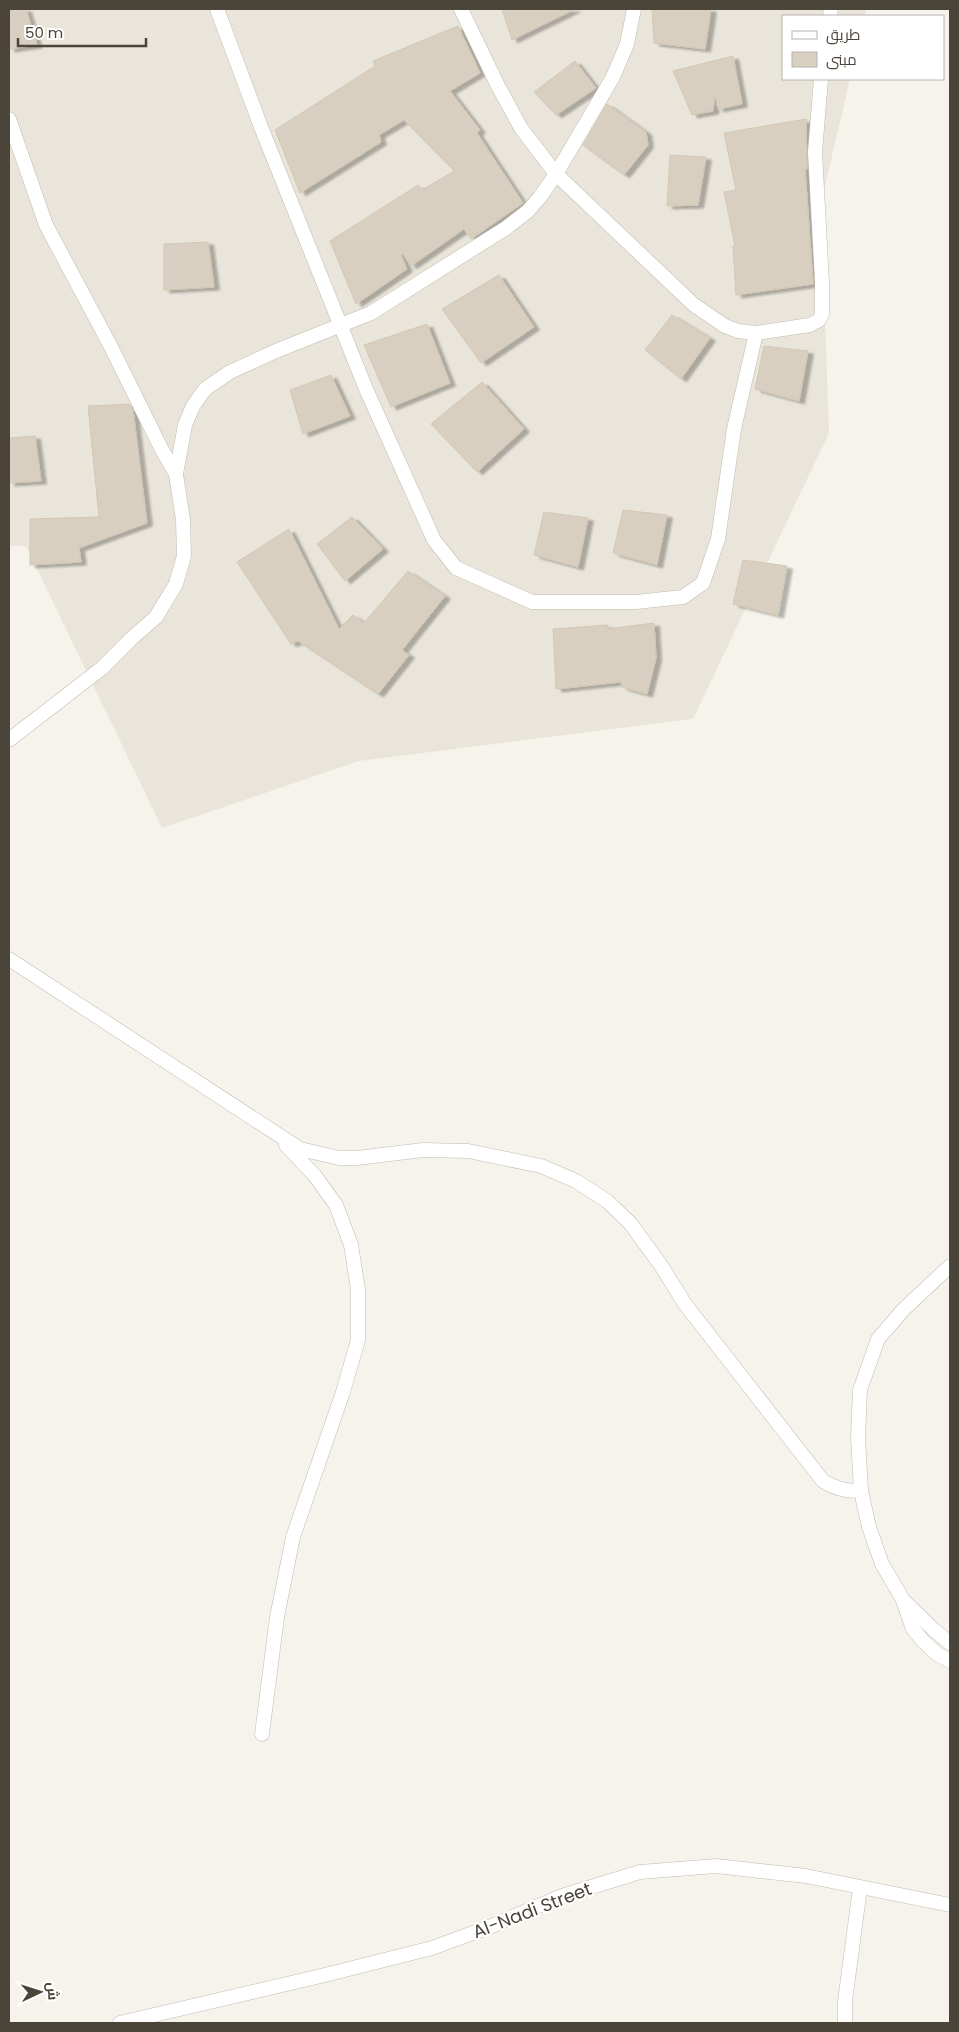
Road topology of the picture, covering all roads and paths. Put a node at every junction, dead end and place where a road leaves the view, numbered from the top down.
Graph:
1 (217, 9) edge
2 (461, 9) edge
3 (634, 9) edge
4 (821, 80) edge
5 (9, 119) edge
6 (556, 174) junction
7 (340, 327) junction
8 (756, 333) junction
9 (176, 474) junction
10 (9, 740) edge
11 (9, 959) edge
12 (273, 1132) junction
13 (950, 1266) edge
14 (861, 1491) junction
15 (902, 1598) junction
16 (950, 1643) edge
17 (950, 1661) edge
18 (262, 1734) dead end
19 (860, 1888) junction
20 (950, 1906) edge
21 (120, 2023) edge
22 (845, 2023) edge

1 - 7 street
2 - 6 street
3 - 6 street
4 - 8 street
5 - 9 street
6 - 7 street
6 - 8 street
7 - 8 street
7 - 9 street
9 - 10 street
11 - 12 street
12 - 14 street
12 - 18 street
13 - 14 street
14 - 15 street
15 - 16 street
15 - 17 street
19 - 20 street, Al-Nadi Street
19 - 21 street, Al-Nadi Street
19 - 22 street

